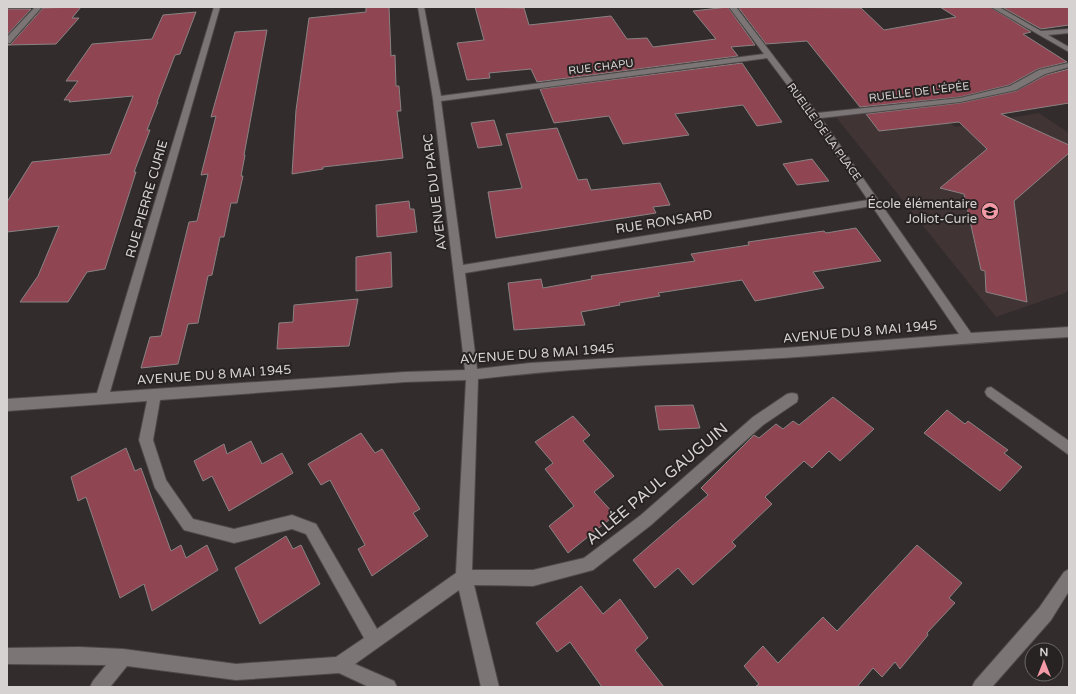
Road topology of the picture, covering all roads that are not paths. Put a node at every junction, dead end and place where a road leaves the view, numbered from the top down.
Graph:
1 (38, 7) edge
2 (217, 7) edge
3 (421, 7) edge
4 (732, 7) edge
5 (994, 7) edge
6 (1069, 31) edge
7 (1039, 33) junction
8 (7, 41) edge
9 (1069, 50) edge
10 (767, 56) junction
11 (1069, 65) edge
12 (438, 99) junction
13 (815, 116) junction
14 (875, 202) junction
15 (458, 270) junction
16 (1069, 332) edge
17 (968, 338) junction
18 (472, 375) junction
19 (991, 392) dead end
20 (155, 394) junction
21 (102, 398) junction
22 (792, 398) dead end
23 (7, 405) edge
24 (1069, 449) edge
25 (464, 577) junction
26 (1069, 577) edge
27 (375, 641) junction
28 (7, 656) edge
29 (123, 657) junction
30 (339, 665) junction
31 (100, 687) edge
32 (388, 687) edge
33 (490, 687) edge
34 (981, 687) edge

1 - 8 street
2 - 21 street, RUE PIERRE CURIE
3 - 12 street, AVENUE DU PARC
4 - 10 street, RUELLE DE LA PLACE
5 - 7 street
6 - 7 street
7 - 9 street
10 - 12 street, RUE CHAPU
10 - 13 street, RUELLE DE LA PLACE
11 - 13 street, RUELLE DE L'ÉPÉE
12 - 15 street, AVENUE DU PARC
13 - 14 street, RUELLE DE LA PLACE
14 - 15 street, RUE RONSARD
14 - 17 street, RUELLE DE LA PLACE
15 - 18 street, AVENUE DU PARC
16 - 17 street, AVENUE DU 8 MAI 1945
17 - 18 street, AVENUE DU 8 MAI 1945
18 - 20 street, AVENUE DU 8 MAI 1945
18 - 25 street, AVENUE DU PARC
19 - 24 street
20 - 21 street, AVENUE DU 8 MAI 1945
20 - 27 street
21 - 23 street, AVENUE DU 8 MAI 1945
22 - 25 street, ALLÉE PAUL GAUGUIN
25 - 27 street
25 - 33 street, AVENUE DU PARC
26 - 34 street
27 - 30 street
28 - 29 street
29 - 30 street
29 - 31 street
30 - 32 street

